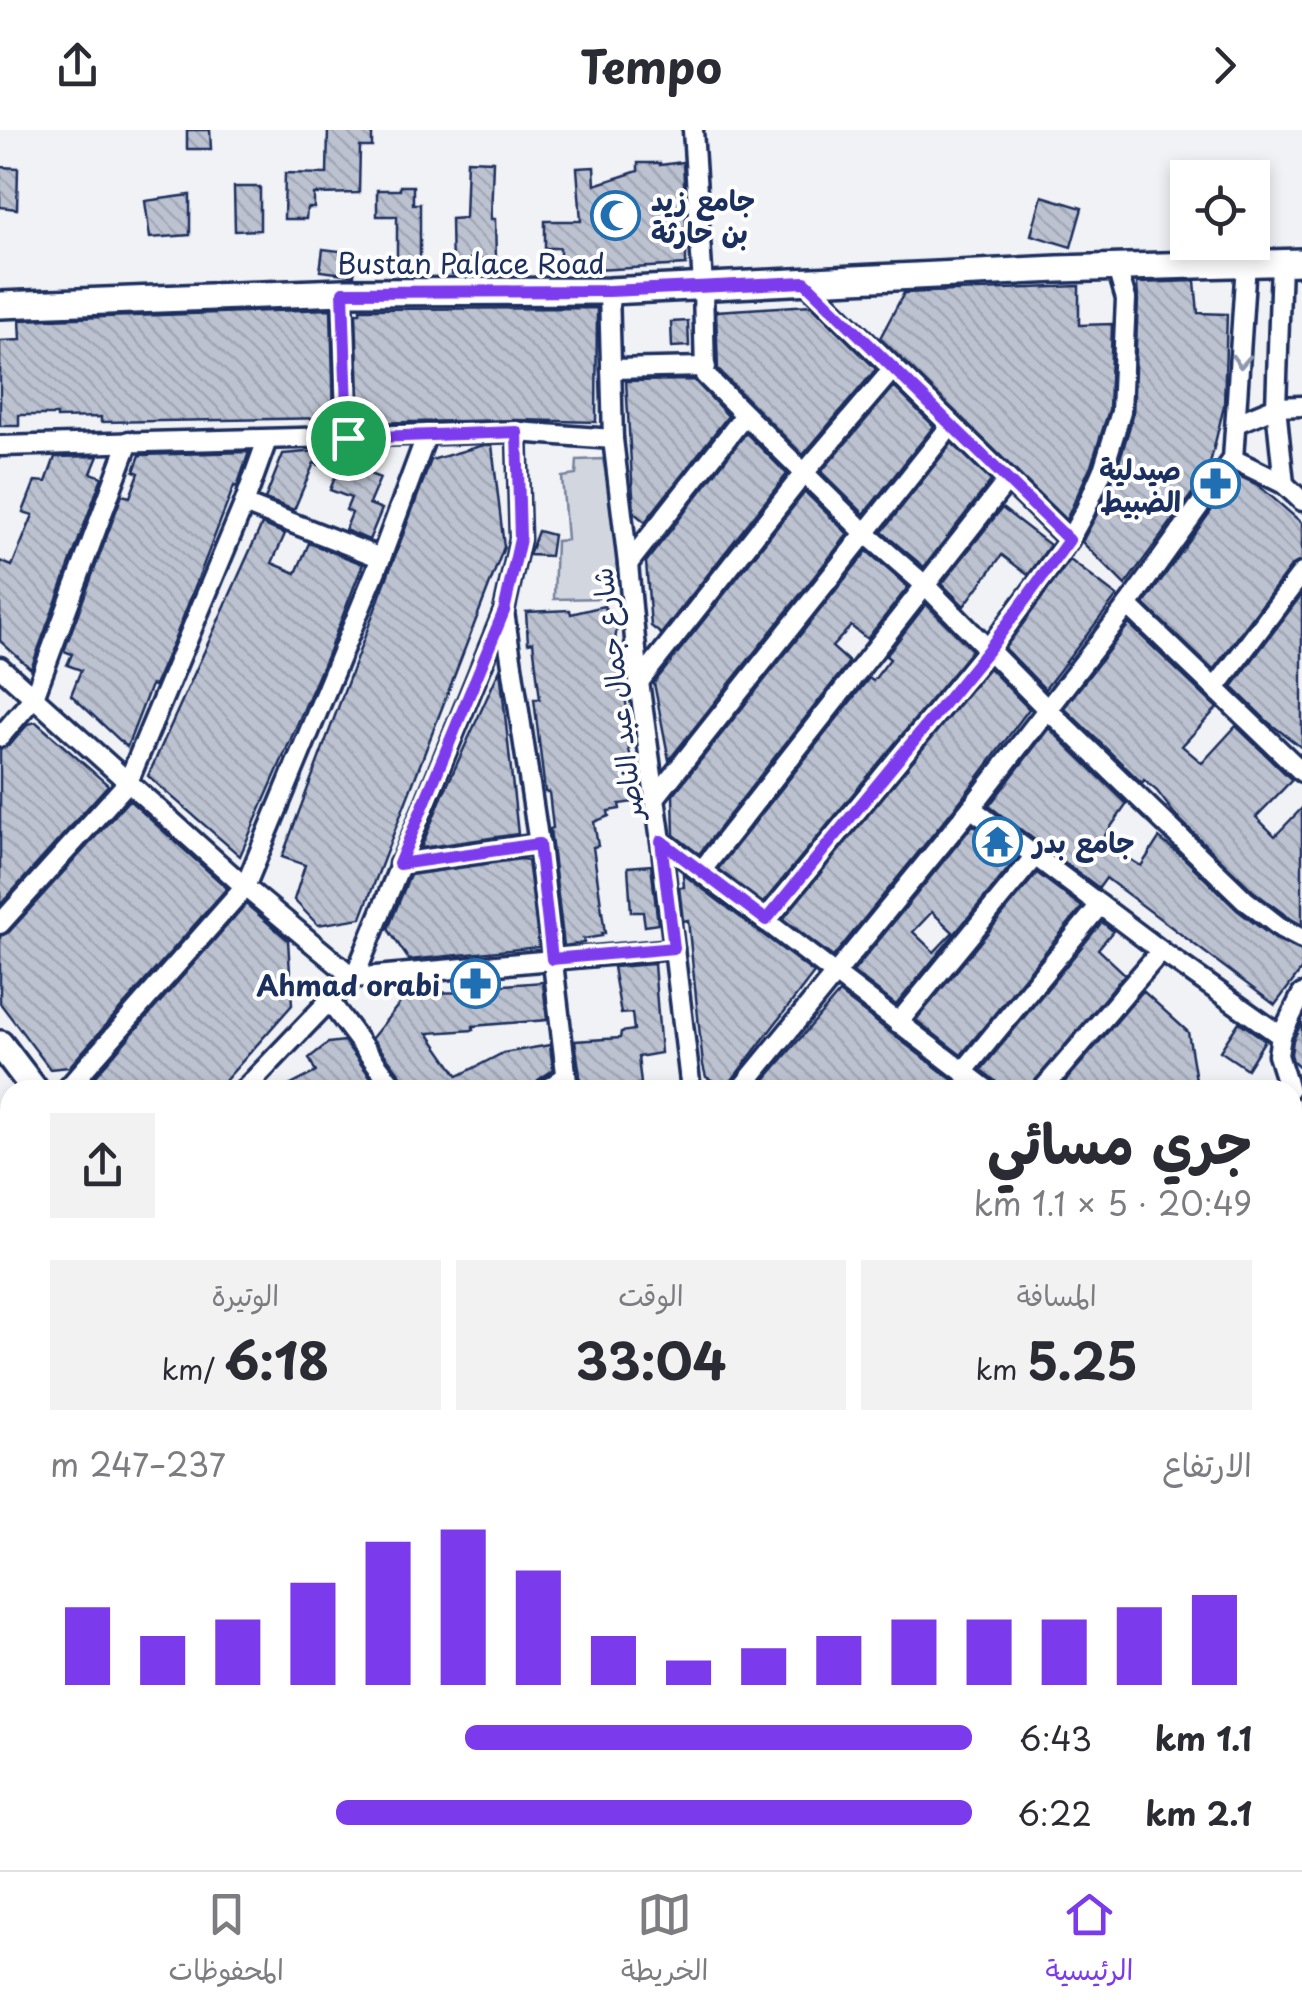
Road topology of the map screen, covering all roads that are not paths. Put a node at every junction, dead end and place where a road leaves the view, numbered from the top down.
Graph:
1 (694, 130) edge
2 (1291, 262) edge
3 (1246, 263) junction
4 (1117, 268) junction
5 (805, 282) junction
6 (703, 286) junction
7 (609, 291) junction
8 (343, 292) junction
9 (0, 305) edge
10 (706, 367) junction
11 (611, 369) junction
12 (894, 369) junction
13 (1302, 406) edge
14 (1276, 407) junction
15 (745, 415) junction
16 (1238, 423) junction
17 (951, 424) junction
18 (517, 432) junction
19 (427, 434) junction
20 (348, 438) junction
21 (612, 438) junction
22 (267, 440) junction
23 (129, 441) junction
24 (0, 446) edge
25 (1233, 459) junction
26 (805, 472) junction
27 (1007, 481) junction
28 (1284, 484) junction
29 (1302, 501) edge
30 (244, 504) junction
31 (864, 532) junction
32 (1069, 540) junction
33 (381, 558) junction
34 (628, 564) junction
35 (1302, 574) edge
36 (926, 586) junction
37 (1128, 605) junction
38 (504, 611) junction
39 (989, 649) junction
40 (0, 667) edge
41 (639, 682) junction
42 (1216, 687) junction
43 (34, 697) junction
44 (1048, 709) junction
45 (0, 737) edge
46 (1302, 772) edge
47 (128, 782) junction
48 (655, 798) junction
49 (971, 808) junction
50 (661, 841) junction
51 (539, 844) junction
52 (1034, 856) junction
53 (399, 864) junction
54 (702, 870) junction
55 (245, 887) junction
56 (1100, 905) junction
57 (766, 920) junction
58 (0, 924) edge
59 (1302, 938) edge
60 (674, 948) junction
61 (1161, 951) junction
62 (552, 959) junction
63 (834, 973) junction
64 (354, 978) junction
65 (1302, 994) edge
66 (329, 1001) junction
67 (898, 1023) junction
68 (1281, 1036) junction
69 (0, 1044) edge
70 (963, 1072) junction
71 (26, 1080) edge
72 (75, 1080) edge
73 (254, 1080) edge
74 (388, 1080) edge
75 (567, 1080) edge
76 (691, 1080) edge
77 (748, 1080) edge
78 (974, 1080) edge
79 (1051, 1080) edge
80 (1290, 1080) edge

1 - 6 street
2 - 3 main road, Bustan Palace Road
2 - 14 street
3 - 4 main road, Bustan Palace Road
3 -> 16 street
4 - 5 main road, Bustan Palace Road
4 - 32 street
5 - 6 main road, Bustan Palace Road
5 - 12 street
6 - 7 main road, Bustan Palace Road
6 - 10 street
7 - 8 main road, Bustan Palace Road
7 - 11 street, شارع جمال عبد الناصر
8 - 9 main road, Bustan Palace Road
8 - 20 street
10 - 11 street
10 - 15 street
11 - 21 street, شارع جمال عبد الناصر
12 - 17 street
12 - 26 street
13 - 14 street
14 - 16 street
14 - 28 street
15 - 26 street
15 - 34 street
16 - 25 street
17 - 27 street
17 - 31 street
18 - 19 street
18 - 21 street
18 - 38 street
19 - 20 street
19 - 33 street
20 - 22 street
21 - 34 street, شارع جمال عبد الناصر
22 - 23 street
22 - 30 street
23 - 24 street
23 - 43 street
25 - 28 street
25 - 37 street
26 - 31 street
26 - 41 street
27 - 32 street
27 - 36 street
28 - 29 street
30 - 33 street
30 - 47 street
31 - 36 street
31 - 48 street
32 - 39 street
33 - 55 street
34 - 41 street, شارع جمال عبد الناصر
35 - 42 street
36 - 39 street
36 - 54 street
37 - 42 street
37 - 44 street
38 - 51 street
38 - 53 street
39 - 44 street
39 - 57 street
40 - 43 street
41 - 48 street, شارع جمال عبد الناصر
42 - 46 street
43 - 45 street
43 - 47 street
44 - 49 street
44 - 59 street
47 - 55 street
47 - 58 street
48 - 50 street, شارع جمال عبد الناصر
49 - 52 street
49 - 63 street
50 - 54 street
50 - 60 street, شارع جمال عبد الناصر
51 - 53 street
51 - 62 street
52 - 56 street
52 - 67 street
53 - 64 street
54 - 57 street
55 - 64 street
55 - 72 street
56 - 61 street
56 - 70 street
57 - 63 street
60 - 62 street
60 - 76 street, شارع جمال عبد الناصر
61 - 68 street
61 - 79 street
62 - 64 street
62 - 75 street
63 - 67 street
63 - 77 street
64 - 66 street
65 - 68 street
66 - 73 street
66 - 74 street
67 - 70 street
68 - 80 street
69 - 71 main road
70 - 78 street

